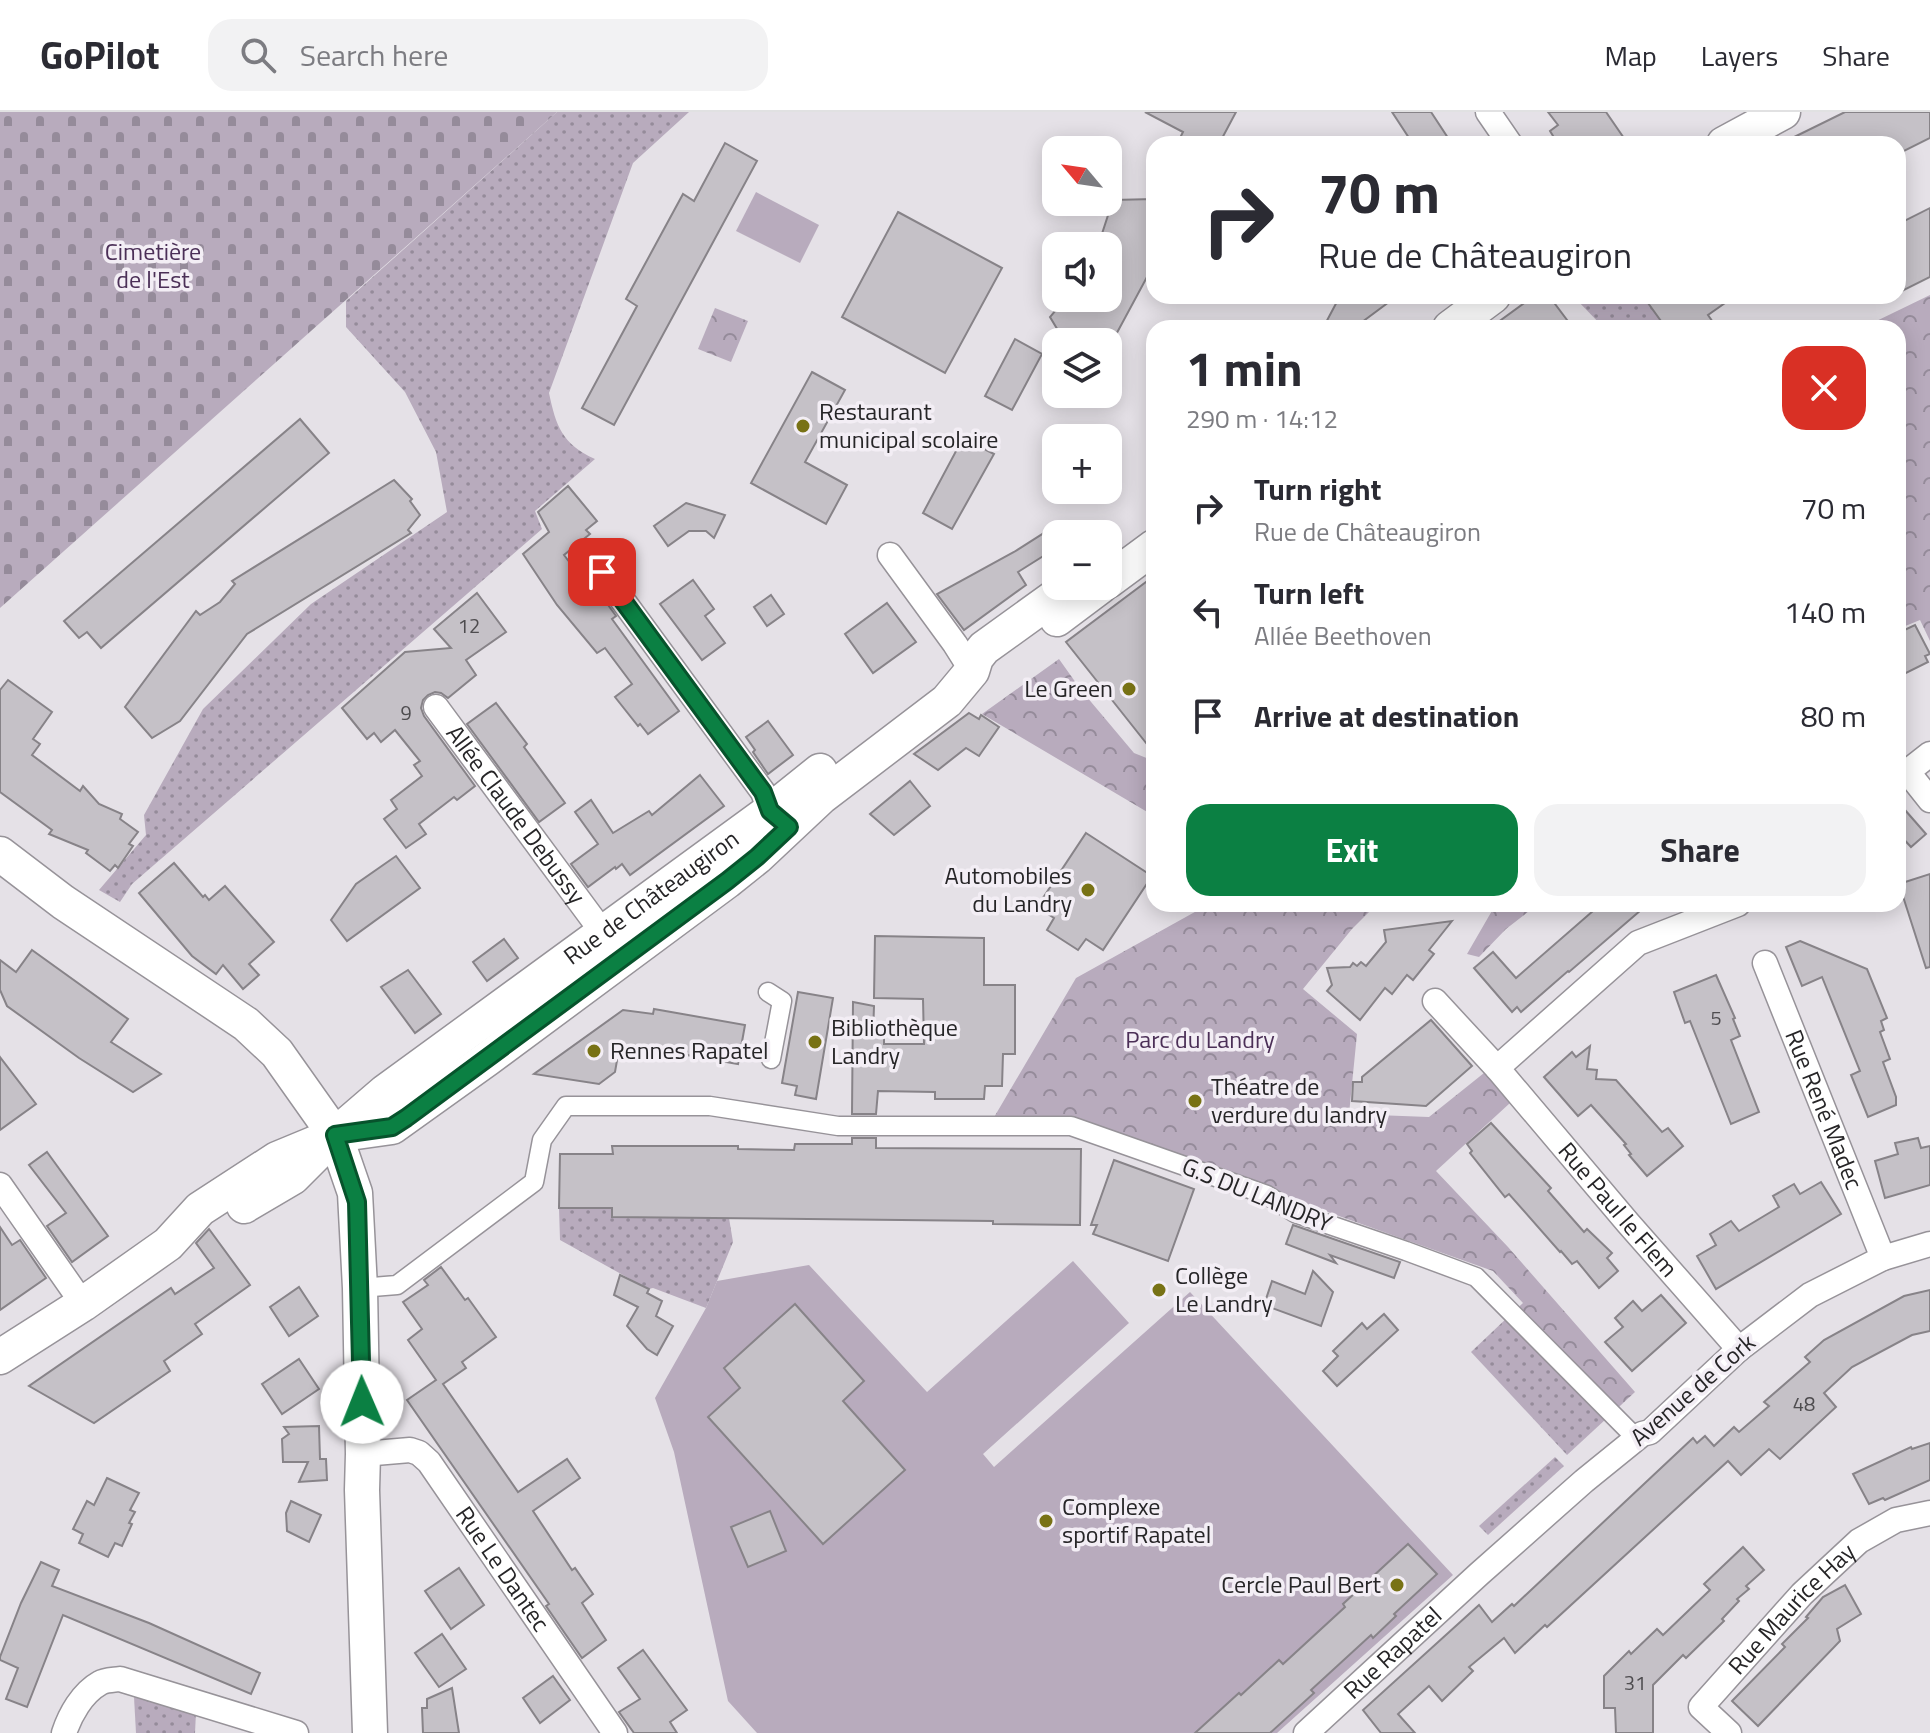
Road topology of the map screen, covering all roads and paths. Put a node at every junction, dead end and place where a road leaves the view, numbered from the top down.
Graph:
1 (1488, 112) edge
2 (1783, 112) edge
3 (1504, 136) edge
4 (1739, 136) edge
5 (1455, 304) edge
6 (1482, 304) edge
7 (1434, 320) edge
8 (1461, 320) edge
9 (1146, 532) edge
10 (1122, 549) edge
11 (1146, 553) edge
12 (890, 555) dead end
13 (1122, 571) edge
14 (602, 572) dead end
15 (1051, 600) edge
16 (1083, 600) edge
17 (972, 671) junction
18 (436, 707) dead end
19 (1930, 754) edge
20 (1906, 773) edge
21 (1906, 778) edge
22 (1930, 800) edge
23 (779, 819) junction
24 (0, 854) edge
25 (1717, 912) edge
26 (602, 932) junction
27 (623, 960) junction
28 (1765, 963) dead end
29 (768, 992) dead end
30 (1435, 1001) dead end
31 (771, 1059) dead end
32 (1497, 1068) junction
33 (335, 1135) junction
34 (0, 1185) edge
35 (1930, 1244) edge
36 (1883, 1258) junction
37 (360, 1288) junction
38 (83, 1304) junction
39 (1739, 1349) junction
40 (0, 1357) edge
41 (1637, 1439) junction
42 (363, 1454) junction
43 (1930, 1513) edge
44 (1479, 1574) joint
45 (1322, 1728) edge
46 (64, 1733) edge
47 (296, 1733) edge
48 (370, 1733) edge
49 (615, 1733) edge
50 (1729, 1733) edge

1 - 3 street
2 - 4 main road
5 - 7 main road
6 - 8 main road
9 - 10 main road
11 - 13 main road
12 - 17 street
14 - 23 street
15 - 17 main road
16 - 17 main road, Rue de Châteaugiron
17 - 23 main road, Rue de Châteaugiron
18 - 26 street, Allée Claude Debussy
19 - 20 street
21 - 22 street
23 - 26 main road, Rue de Châteaugiron
23 - 27 main road, Rue de Châteaugiron
24 - 33 main road
25 - 32 street
26 - 27 street, Allée Claude Debussy
26 - 33 main road, Rue de Châteaugiron
27 - 33 main road, Rue de Châteaugiron
28 - 36 street, Rue René Madec
29 - 31 street
30 - 32 street, Rue Paul le Flem
32 - 39 street, Rue Paul le Flem
33 - 37 main road
33 - 38 main road, Rue de Châteaugiron
34 - 38 street
35 - 36 street, Avenue de Cork
36 - 39 street, Avenue de Cork
37 - 41 street, G.S DU LANDRY
37 - 42 main road
38 - 40 main road, Rue de Châteaugiron
39 - 41 street, Avenue de Cork
41 - 44 street, Avenue de Cork
42 - 48 main road
42 - 49 street, Rue Le Dantec
43 - 50 street, Rue Maurice Hay
44 - 45 street, Rue Rapatel
46 - 47 street

